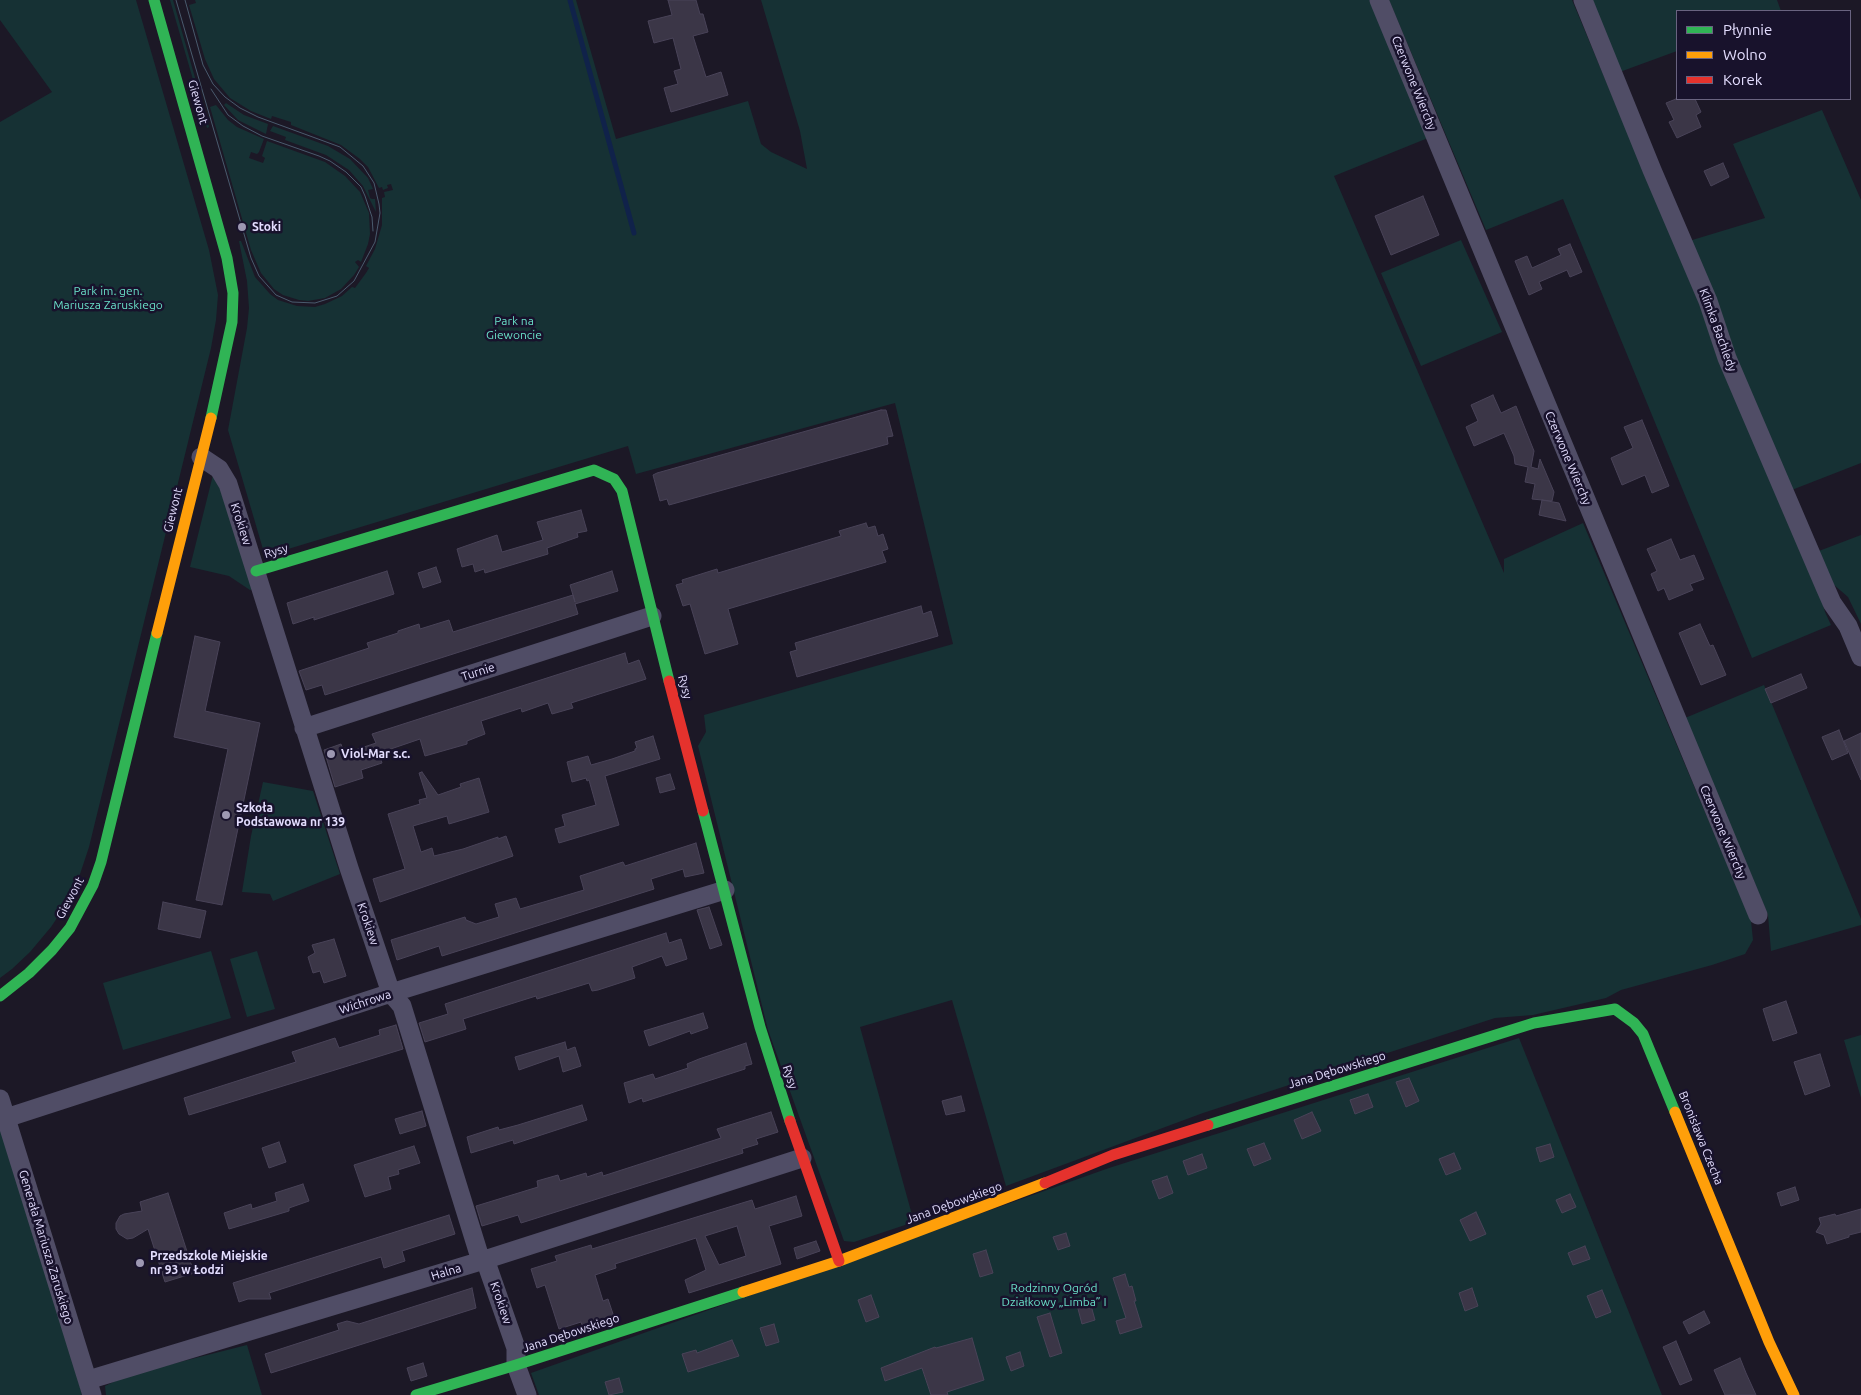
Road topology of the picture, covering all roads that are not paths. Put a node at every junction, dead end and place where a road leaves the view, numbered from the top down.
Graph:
1 (154, 0) edge
2 (1379, 0) edge
3 (1583, 0) edge
4 (201, 458) junction
5 (256, 571) junction
6 (652, 616) junction
7 (1861, 657) edge
8 (304, 728) junction
9 (725, 890) junction
10 (1758, 914) dead end
11 (391, 993) junction
12 (0, 996) edge
13 (1501, 1034) joint
14 (0, 1098) edge
15 (6, 1118) junction
16 (802, 1158) junction
17 (839, 1260) junction
18 (481, 1261) junction
19 (516, 1365) junction
20 (90, 1387) edge
21 (416, 1395) edge
22 (527, 1395) edge
23 (1794, 1395) edge

1 - 4 street, Giewont
2 - 10 street, Czerwone Wierchy
3 - 7 street, Klimka Bachledy
4 - 5 street, Krokiew
4 - 12 street, Giewont
5 - 6 street, Rysy
5 - 8 street, Krokiew
6 - 8 street, Turnie
6 - 9 street, Rysy
8 - 11 street, Krokiew
9 - 11 street, Wichrowa
9 - 16 street, Rysy
11 - 15 street, Wichrowa
11 - 18 street, Krokiew
13 - 17 street, Jana Dębowskiego
13 - 23 street, Bronisława Czecha
14 - 15 street, Generała Mariusza Zaruskiego
15 - 20 street, Generała Mariusza Zaruskiego
16 - 17 street, Rysy
16 - 18 street, Halna
17 - 19 street, Jana Dębowskiego
18 - 19 street, Krokiew
18 - 20 street, Halna
19 - 21 street, Jana Dębowskiego
19 - 22 street, Krokiew

